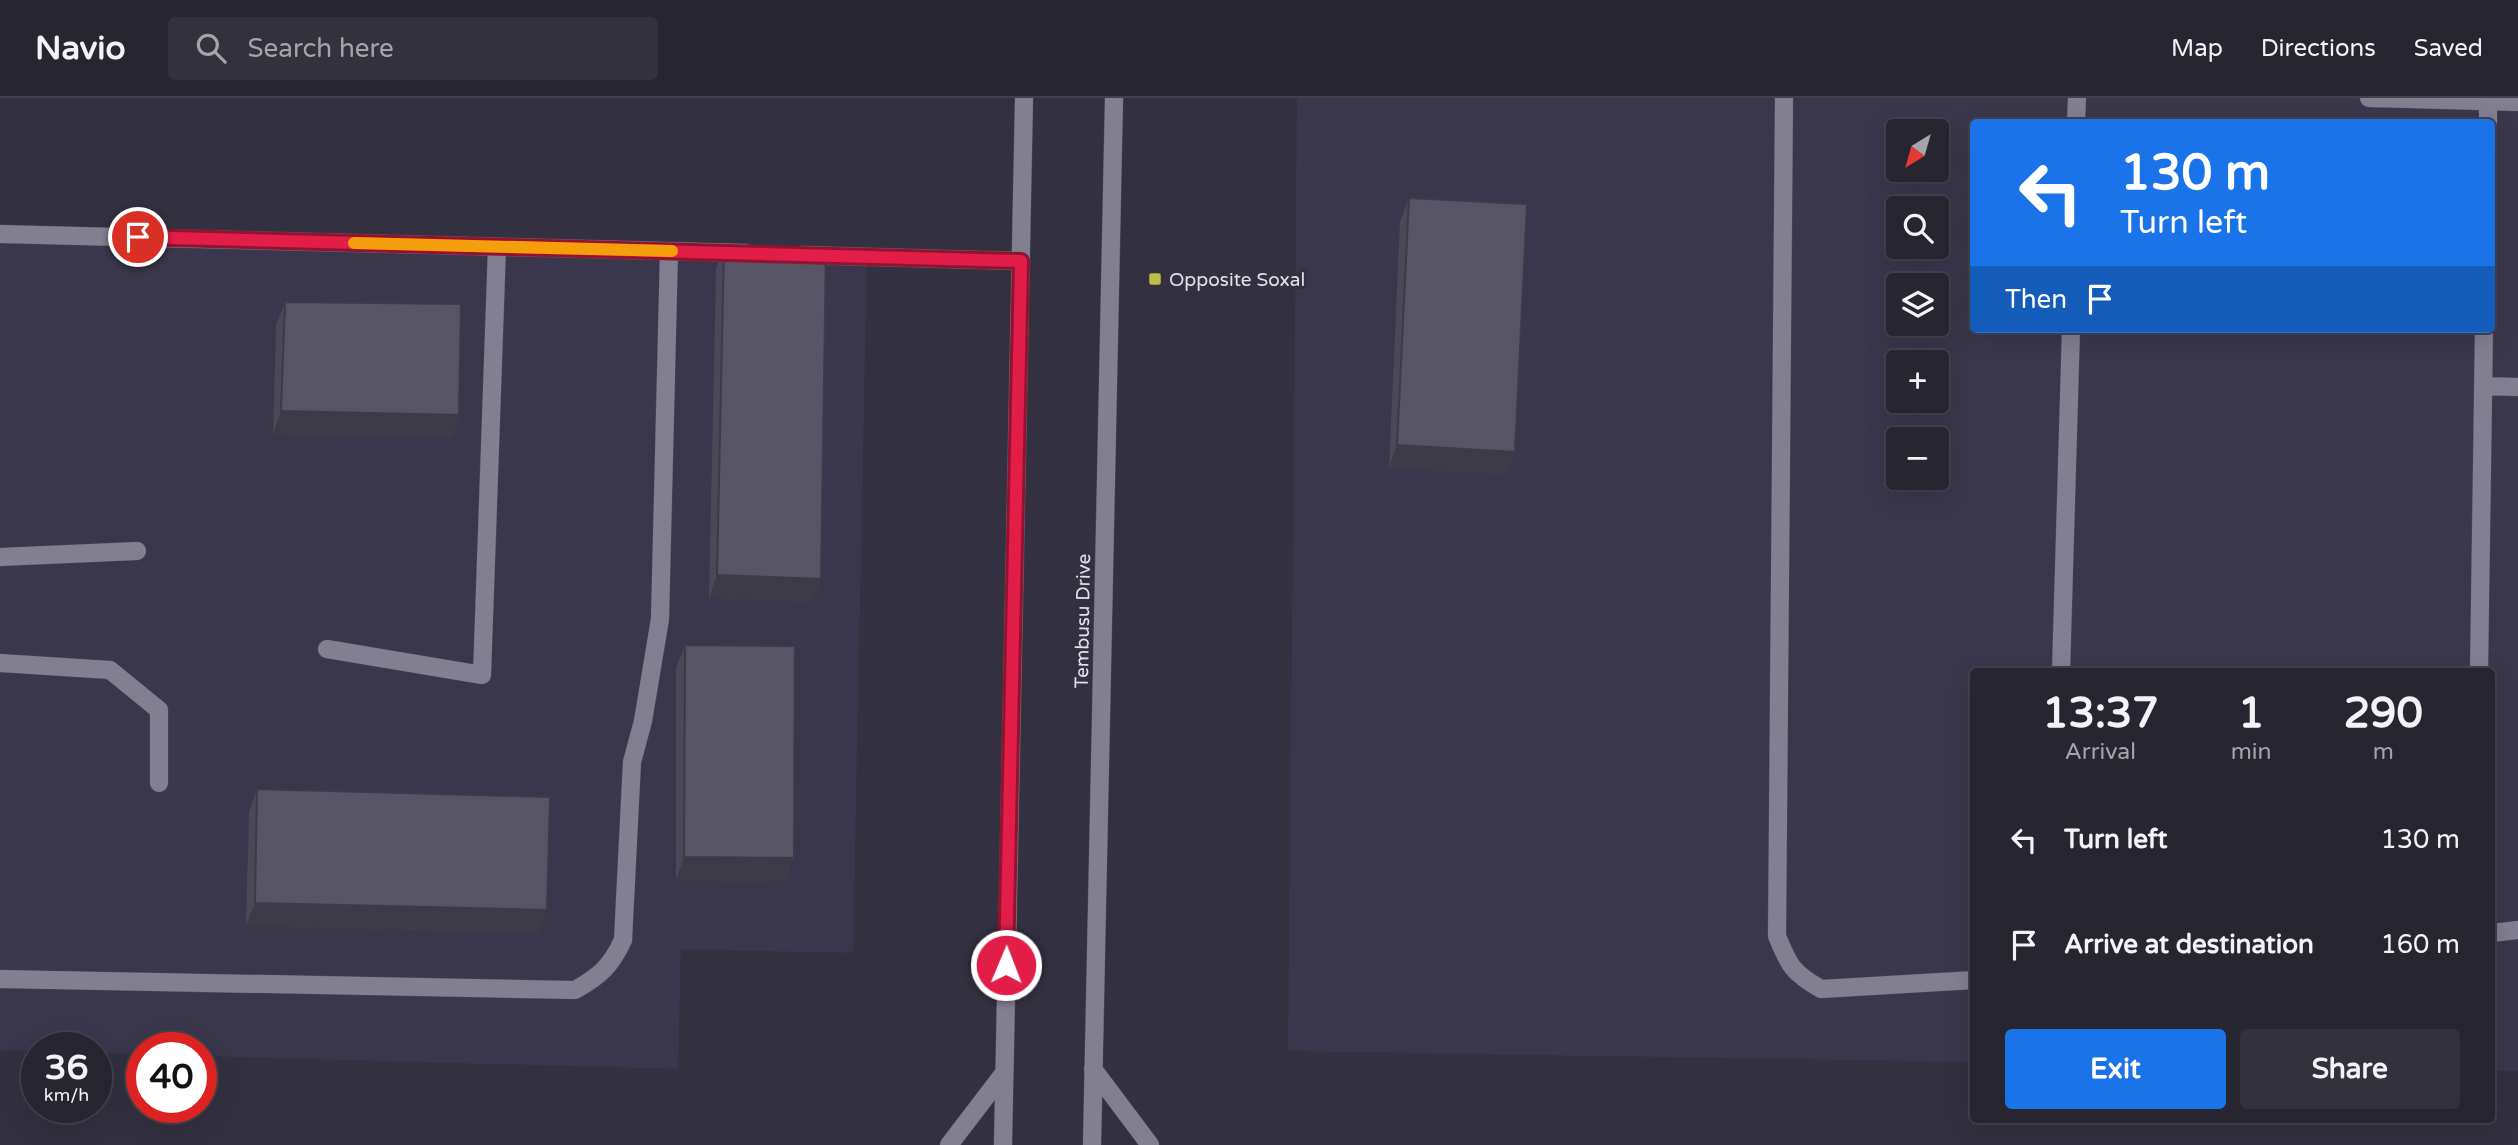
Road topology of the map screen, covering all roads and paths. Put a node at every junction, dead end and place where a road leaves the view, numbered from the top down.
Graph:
1 (1024, 98) edge
2 (1114, 98) edge
3 (1784, 98) edge
4 (2077, 98) edge
5 (2369, 98) edge
6 (2488, 99) edge
7 (2518, 102) edge
8 (2076, 119) edge
9 (2488, 119) edge
10 (0, 234) edge
11 (497, 247) junction
12 (669, 251) junction
13 (1021, 261) junction
14 (2071, 333) edge
15 (2484, 333) edge
16 (2483, 386) junction
17 (2518, 387) edge
18 (137, 551) dead end
19 (0, 557) edge
20 (327, 649) dead end
21 (0, 663) edge
22 (2061, 668) edge
23 (2479, 668) edge
24 (159, 783) dead end
25 (2518, 930) edge
26 (2495, 933) edge
27 (0, 979) edge
28 (1970, 981) edge
29 (1093, 1069) junction
30 (1004, 1073) junction
31 (949, 1145) edge
32 (1003, 1145) edge
33 (1092, 1145) edge
34 (1150, 1145) edge

1 - 13 street
2 - 29 street, Tembusu Drive
3 - 28 street
4 - 8 street
5 - 6 street
6 - 7 street
6 - 9 street
10 - 11 street
11 - 12 street
11 - 20 street
12 - 13 street
12 - 27 street
13 - 30 street
14 - 22 street
15 - 16 street
16 - 17 street
16 - 23 street
18 - 19 street
21 - 24 street
25 - 26 street
29 - 33 street, Tembusu Drive
29 - 34 street
30 - 31 street
30 - 32 street

